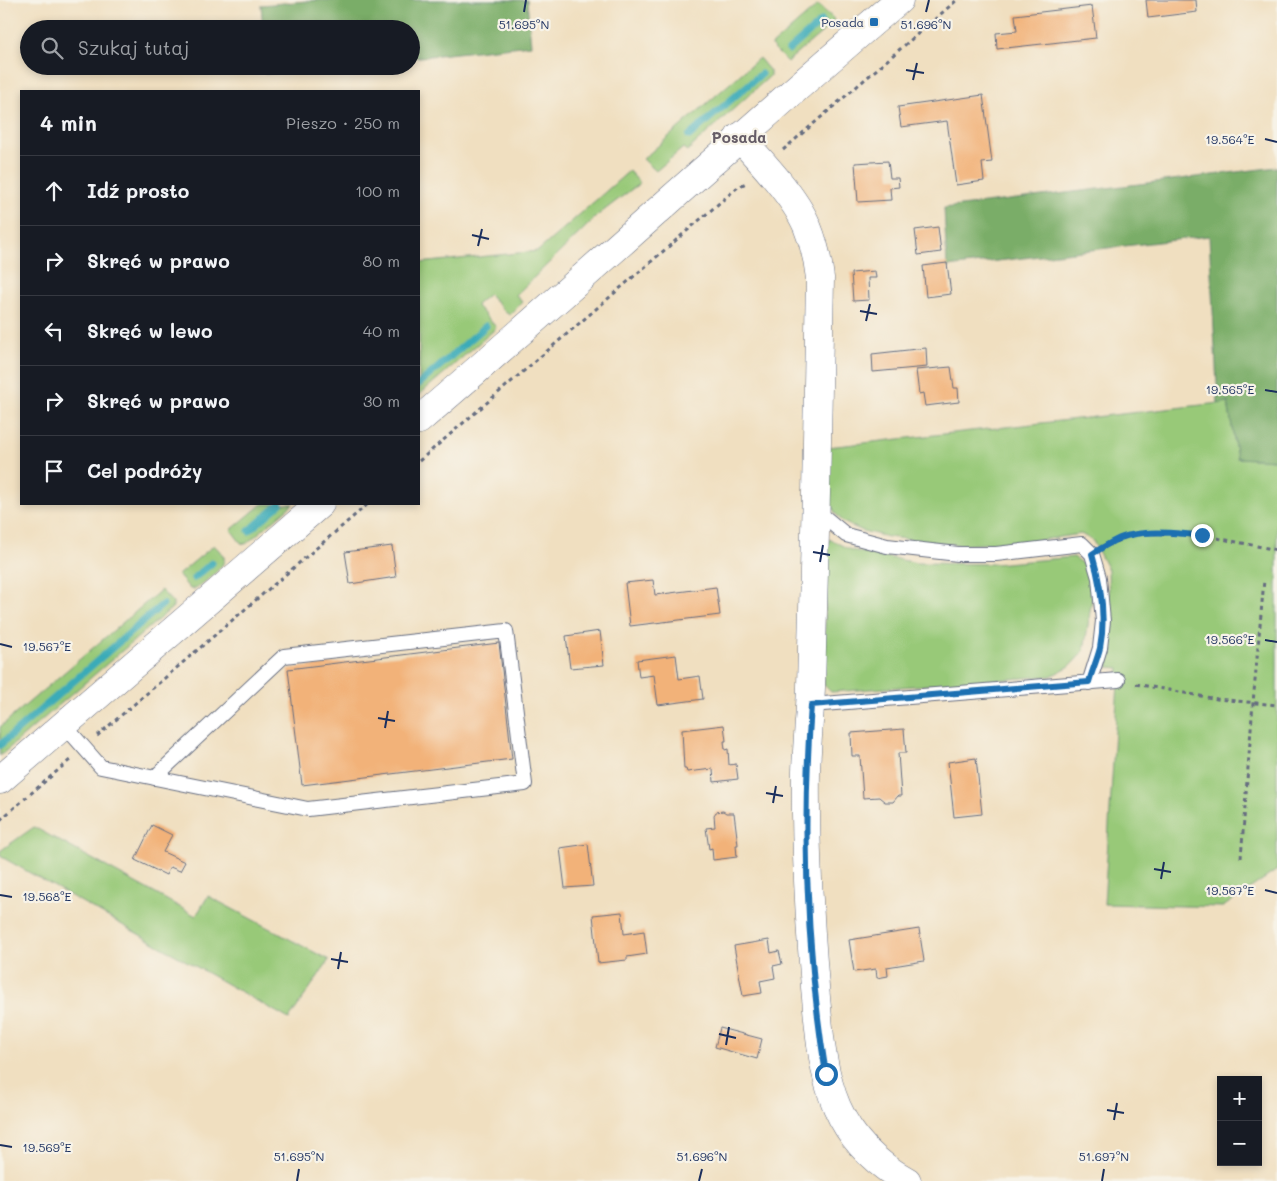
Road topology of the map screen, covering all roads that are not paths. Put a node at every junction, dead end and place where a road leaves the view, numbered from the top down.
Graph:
1 (899, 0) edge
2 (740, 137) junction
3 (420, 419) edge
4 (319, 505) edge
5 (817, 511) junction
6 (1118, 680) road end
7 (1089, 682) junction
8 (811, 705) junction
9 (64, 724) junction
10 (154, 778) junction
11 (0, 780) edge
12 (907, 1181) edge

1 - 2 street
2 - 3 street
2 - 5 street
4 - 9 street
5 - 7 lane
5 - 8 street
6 - 7 lane
7 - 8 lane
8 - 12 street
9 - 10 lane
9 - 11 street
10 - 10 lane

